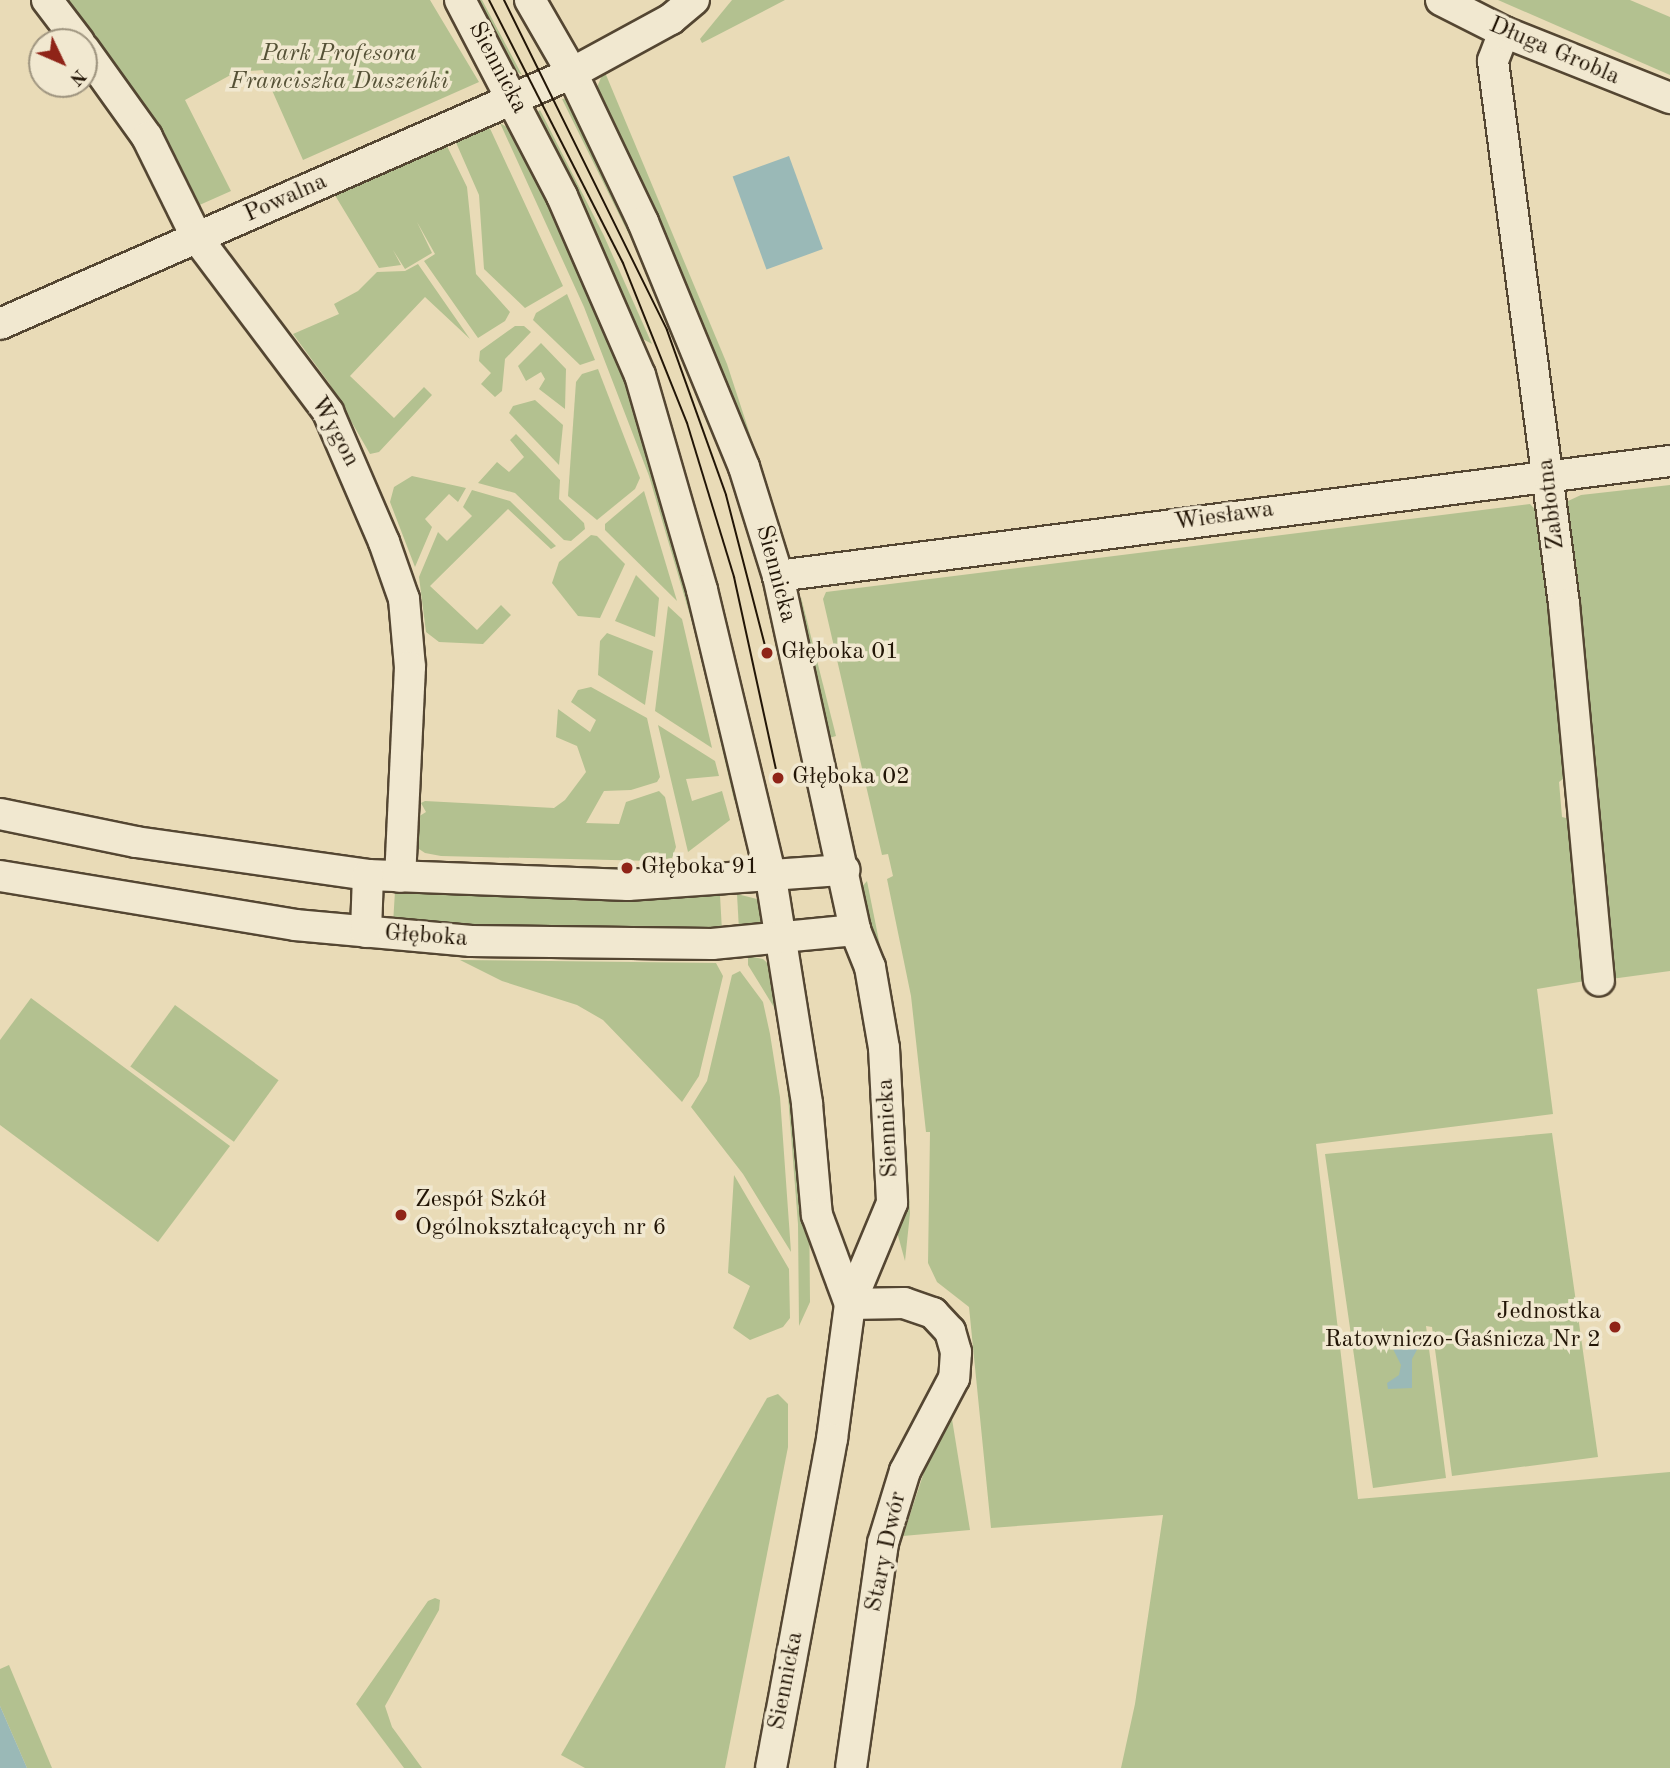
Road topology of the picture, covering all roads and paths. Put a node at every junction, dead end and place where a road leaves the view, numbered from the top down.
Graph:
1 (47, 0) edge
2 (460, 0) edge
3 (530, 0) edge
4 (694, 0) edge
5 (1441, 0) edge
6 (68, 28) edge
7 (1504, 32) junction
8 (98, 69) edge
9 (572, 73) junction
10 (1670, 98) edge
11 (514, 99) junction
12 (197, 238) junction
13 (0, 324) edge
14 (1670, 461) edge
15 (1549, 474) junction
16 (778, 576) junction
17 (0, 814) edge
18 (844, 870) junction
19 (368, 875) junction
20 (0, 876) edge
21 (400, 877) junction
22 (771, 878) junction
23 (855, 930) junction
24 (366, 933) junction
25 (783, 938) junction
26 (1599, 980) dead end
27 (850, 1304) junction
28 (771, 1768) edge
29 (851, 1768) edge

1 - 6 street
2 - 11 street, Siennicka
3 - 9 street, Siennicka
4 - 9 street, Powalna
5 - 7 street, Długa Grobla
7 - 10 street, Długa Grobla
7 - 15 street, Zabłotna
8 - 12 street, Wygon
9 - 11 street, Powalna
9 - 16 street, Siennicka
11 - 12 street, Powalna
11 - 22 street, Siennicka
12 - 13 street, Powalna
12 - 21 street, Wygon
14 - 15 street, Wiesława
15 - 16 street, Wiesława
15 - 26 street, Zabłotna
16 - 18 street, Siennicka
17 - 19 street
18 - 22 street
18 - 23 street, Siennicka
19 - 21 street
19 - 24 street
20 - 24 street, Głęboka
21 - 22 street
22 - 25 street, Siennicka
23 - 25 street, Głęboka
23 - 27 street, Siennicka
24 - 25 street, Głęboka
25 - 27 street, Siennicka
27 - 28 street, Siennicka
27 - 29 street, Stary Dwór

